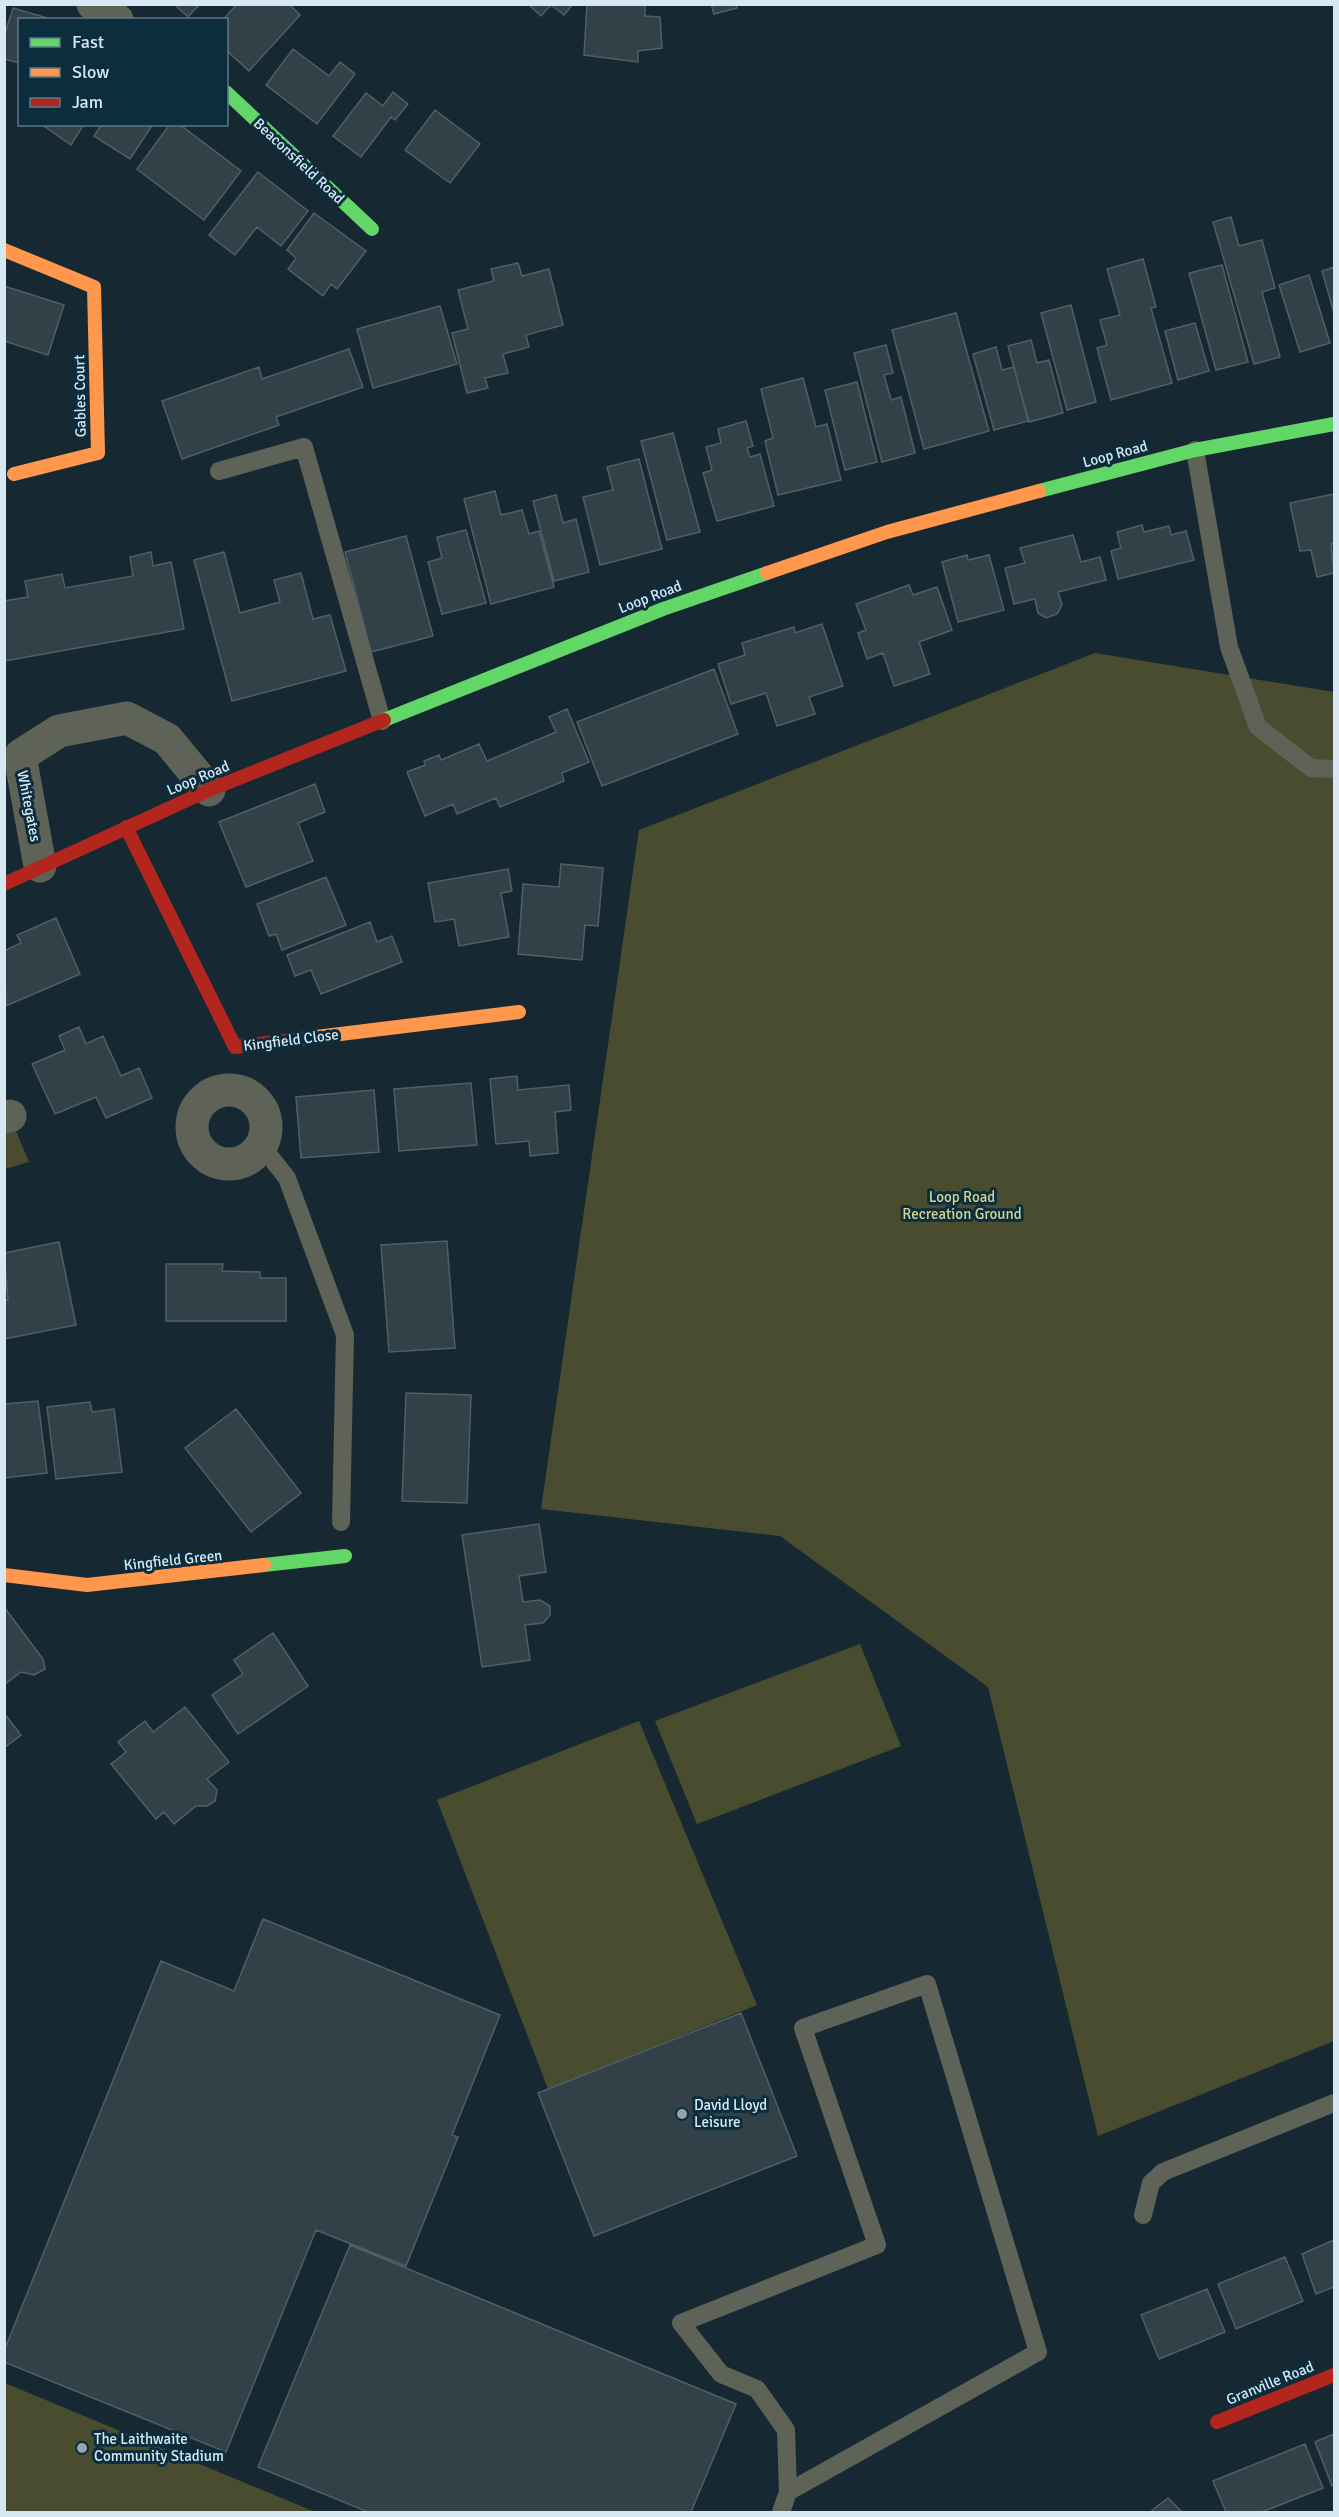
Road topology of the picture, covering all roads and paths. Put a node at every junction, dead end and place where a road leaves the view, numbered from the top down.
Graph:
1 (93, 4) edge
2 (114, 18) edge
3 (228, 94) edge
4 (372, 229) dead end
5 (4, 250) edge
6 (1335, 424) edge
7 (1195, 450) junction
8 (219, 471) dead end
9 (14, 474) dead end
10 (382, 721) junction
11 (1335, 769) edge
12 (209, 790) junction
13 (126, 827) junction
14 (40, 866) junction
15 (4, 884) edge
16 (519, 1012) dead end
17 (235, 1047) junction
18 (237, 1090) junction
19 (261, 1145) junction
20 (341, 1522) dead end
21 (345, 1557) dead end
22 (4, 1575) edge
23 (1335, 2103) edge
24 (1143, 2215) dead end
25 (1335, 2375) edge
26 (1218, 2422) dead end
27 (788, 2493) junction
28 (781, 2512) edge

1 - 2 street
3 - 4 street, Beaconsfield Road
5 - 9 street, Gables Court
6 - 7 street, Loop Road
7 - 10 street, Loop Road
7 - 11 lane
8 - 10 lane
10 - 12 street, Loop Road
12 - 13 street, Loop Road
12 - 14 street, Whitegates
13 - 14 street, Loop Road
13 - 17 street, Kingfield Close
14 - 15 street, Loop Road
16 - 17 street, Kingfield Close
17 - 18 street
18 - 19 street
18 - 19 street
19 - 20 lane
21 - 22 street, Kingfield Green
23 - 24 lane
25 - 26 street, Granville Road
27 - 27 lane
27 - 28 lane

